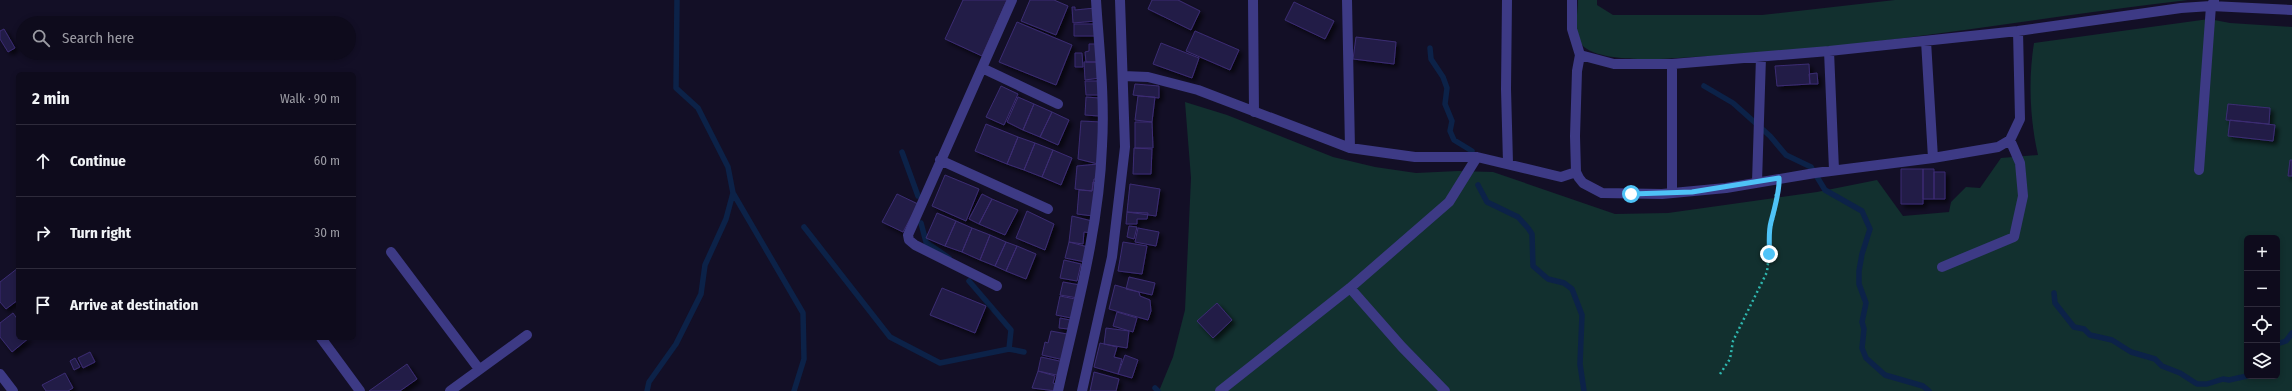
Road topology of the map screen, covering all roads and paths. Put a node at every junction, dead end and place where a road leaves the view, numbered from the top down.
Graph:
1 (1012, 0) edge
2 (1095, 0) edge
3 (1120, 0) edge
4 (1253, 0) edge
5 (1347, 0) edge
6 (1507, 0) edge
7 (1572, 0) edge
8 (2213, 3) edge
9 (2292, 10) edge
10 (2018, 31) junction
11 (1926, 41) junction
12 (1829, 51) junction
13 (1580, 55) junction
14 (1761, 57) junction
15 (1672, 64) junction
16 (982, 68) junction
17 (1124, 76) junction
18 (1058, 104) dead end
19 (1254, 112) junction
20 (2010, 140) junction
21 (1350, 148) junction
22 (1477, 157) junction
23 (1933, 158) junction
24 (940, 160) junction
25 (1508, 163) junction
26 (1834, 170) junction
27 (2199, 170) dead end
28 (1576, 172) junction
29 (1779, 178) junction
30 (1757, 182) junction
31 (1672, 193) junction
32 (1048, 209) dead end
33 (391, 252) dead end
34 (1942, 268) dead end
35 (997, 286) dead end
36 (1350, 288) junction
37 (527, 335) dead end
38 (322, 340) edge
39 (479, 370) junction
40 (0, 374) edge
41 (1720, 374) dead end
42 (7, 388) edge
43 (360, 391) edge
44 (450, 391) edge
45 (1058, 391) edge
46 (1082, 391) edge
47 (1220, 391) edge
48 (1444, 391) edge

1 - 16 street
2 - 45 street
3 - 17 street
4 - 19 street
5 - 21 street
6 - 25 street
7 - 13 street
8 - 9 street
8 - 10 street
8 - 27 street
10 - 11 street
10 - 20 street
11 - 12 street
11 - 23 street
12 - 14 street
12 - 26 street
13 - 15 street
13 - 28 street
14 - 15 street
14 - 30 street
15 - 31 street
16 - 18 street
16 - 24 street
17 - 19 street
17 - 46 street
19 - 21 street
20 - 23 street
20 - 34 street
21 - 22 street
22 - 25 street
22 - 36 street
23 - 26 street
24 - 32 street
24 - 35 street
25 - 28 street
26 - 29 street
28 - 31 street
29 - 30 street
29 - 41 path
30 - 31 street
33 - 39 street
36 - 47 street
36 - 48 street
37 - 39 street
38 - 43 street
39 - 44 street
40 - 42 street

